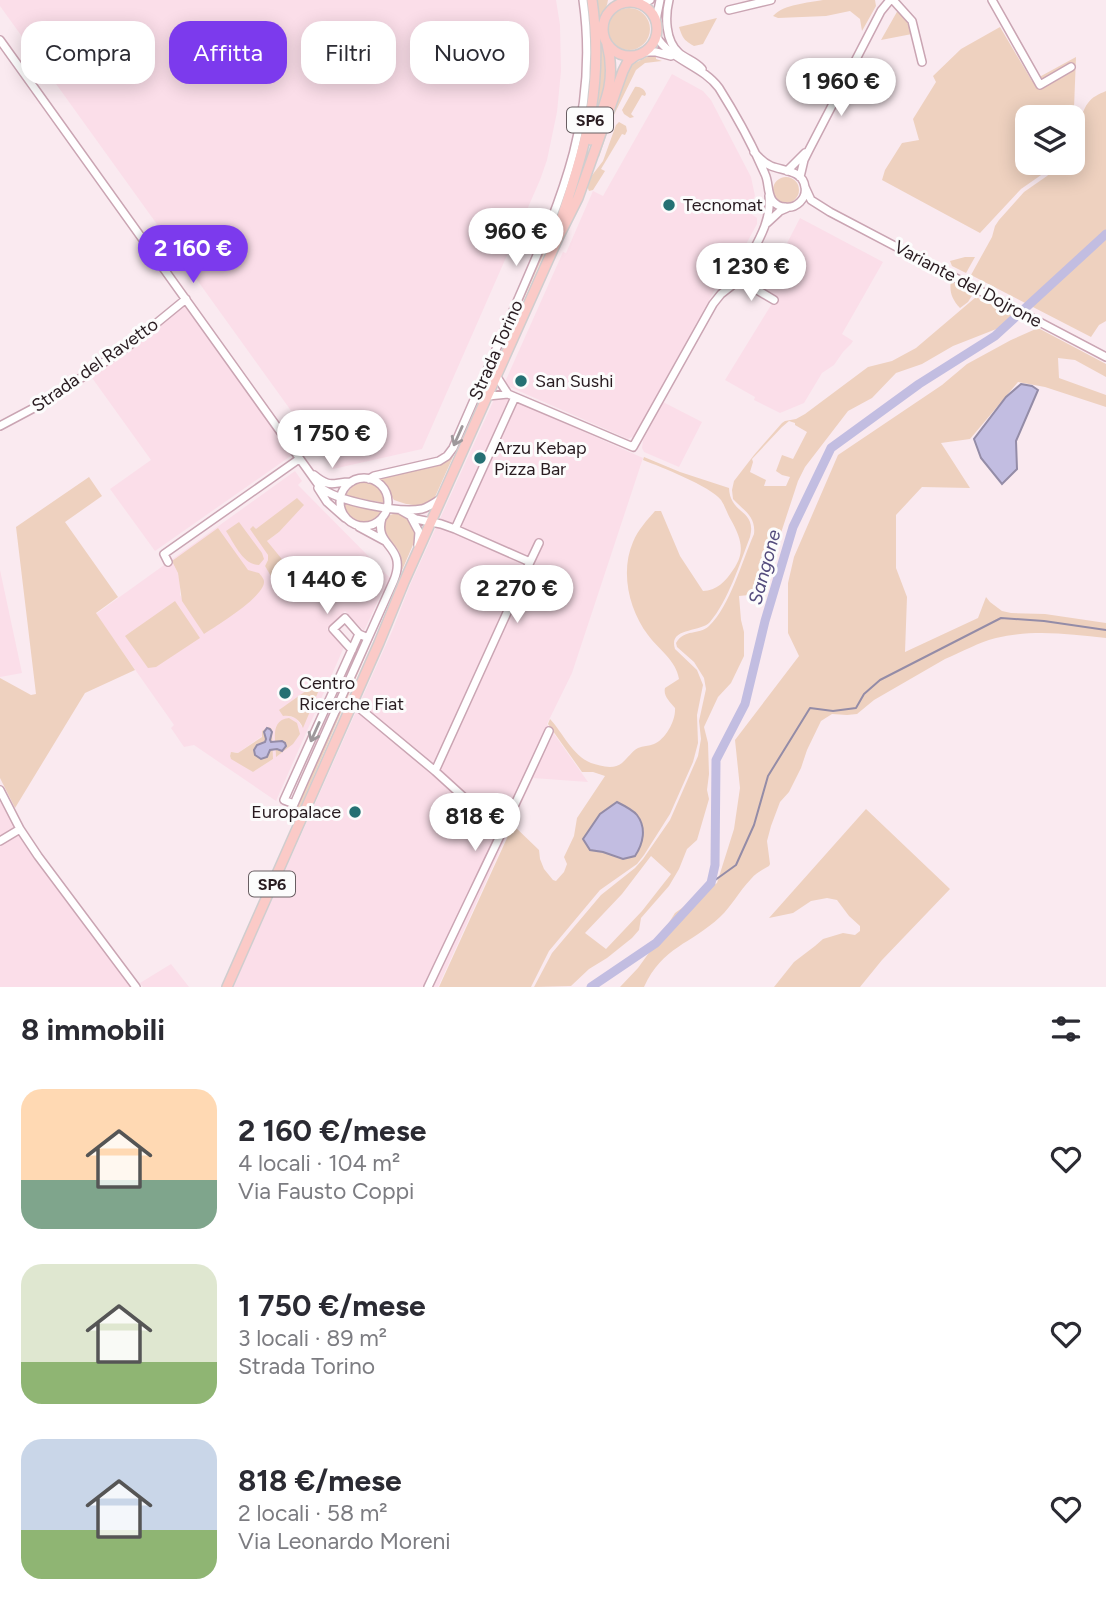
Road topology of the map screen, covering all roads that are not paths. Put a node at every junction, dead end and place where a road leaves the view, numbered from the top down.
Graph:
1 (583, 0) edge
2 (592, 0) edge
3 (610, 0) edge
4 (660, 0) edge
5 (669, 0) edge
6 (734, 0) edge
7 (771, 0) edge
8 (881, 0) edge
9 (892, 0) edge
10 (992, 0) edge
11 (638, 1) edge
12 (609, 11) junction
13 (881, 11) junction
14 (656, 20) junction
15 (656, 36) junction
16 (0, 40) edge
17 (607, 44) junction
18 (640, 54) junction
19 (678, 58) junction
20 (922, 62) dead end
21 (1071, 67) dead end
22 (709, 77) junction
23 (814, 141) junction
24 (754, 152) junction
25 (786, 171) junction
26 (800, 177) junction
27 (769, 186) junction
28 (805, 187) junction
29 (769, 195) junction
30 (796, 205) junction
31 (787, 208) junction
32 (830, 212) junction
33 (767, 223) junction
34 (559, 236) junction
35 (739, 279) junction
36 (186, 299) junction
37 (774, 300) dead end
38 (1106, 357) edge
39 (497, 377) junction
40 (512, 395) junction
41 (488, 396) junction
42 (0, 426) edge
43 (299, 459) junction
44 (307, 469) junction
45 (369, 479) junction
46 (315, 481) junction
47 (352, 482) junction
48 (341, 498) junction
49 (442, 498) junction
50 (388, 508) junction
51 (413, 513) junction
52 (382, 518) junction
53 (348, 520) junction
54 (431, 521) junction
55 (358, 525) junction
56 (455, 529) junction
57 (386, 542) junction
58 (539, 543) dead end
59 (418, 551) junction
60 (164, 554) dead end
61 (530, 562) junction
62 (359, 634) junction
63 (368, 638) junction
64 (350, 653) junction
65 (358, 660) junction
66 (352, 702) junction
67 (549, 731) dead end
68 (435, 771) junction
69 (0, 790) edge
70 (20, 829) junction
71 (502, 832) junction
72 (0, 841) edge
73 (136, 987) edge
74 (227, 987) edge
75 (428, 987) edge

1 -> 45 street, Strada Torino
2 - 34 main road, SP6
3 - 12 main road, SP6
4 - 14 street
5 - 22 street
6 - 7 street
8 - 13 street
9 - 13 street
9 - 20 street
10 - 21 street
11 - 12 main road
11 - 14 main road
12 - 17 main road, SP6
13 - 23 street
14 - 15 main road
15 - 18 main road, SP6
15 - 19 street
16 - 36 street
17 - 18 main road
17 - 34 main road, Strada Torino / SP6
18 - 19 street
18 - 34 main road, Strada Torino / SP6
19 - 22 street
22 - 24 street
23 - 25 street
23 - 26 street
24 - 25 street
24 - 27 street
25 - 26 street
25 - 27 street
26 - 28 street
27 - 29 street
28 - 30 street
28 - 32 street, Variante del Dojrone
29 - 31 street
29 - 33 street
30 - 31 street
30 - 32 street, Variante del Dojrone
31 - 33 street
32 - 38 street, Variante del Dojrone
33 - 35 street
34 - 39 main road, Strada Torino / SP6
35 - 37 street
35 - 40 street
36 - 42 street, Strada del Ravetto
36 - 43 street
39 - 40 street, Strada Torino
39 - 41 main road, Strada Torino / SP6
40 - 41 street, Strada Torino
40 - 56 street, Strada Torino
41 - 49 main road, Strada Torino / SP6
43 - 44 street
43 - 60 street
44 - 46 street
44 - 47 street
45 - 47 street, Strada Torino
45 - 50 street
46 - 48 street
46 - 53 street
47 - 48 street
48 - 50 street
48 - 53 street
49 - 51 street
49 - 54 main road, Strada Torino / SP6
50 - 51 street
50 - 52 street
51 - 54 street
51 - 59 street
52 - 55 street
52 - 57 street
53 - 55 street
54 - 56 street
54 - 59 main road, Strada Torino / SP6
55 - 57 street
56 - 61 street
57 - 63 street
58 - 61 street
59 - 66 main road, Strada Torino / SP6
61 - 68 street
62 - 63 street
62 - 64 street
62 - 64 street
63 - 65 street
64 - 65 street
64 -> 65 street
66 - 68 street
66 - 74 main road, Strada Torino / SP6
67 - 71 street
68 - 71 street
69 - 70 street
70 - 72 street
70 - 73 street
71 - 75 street

